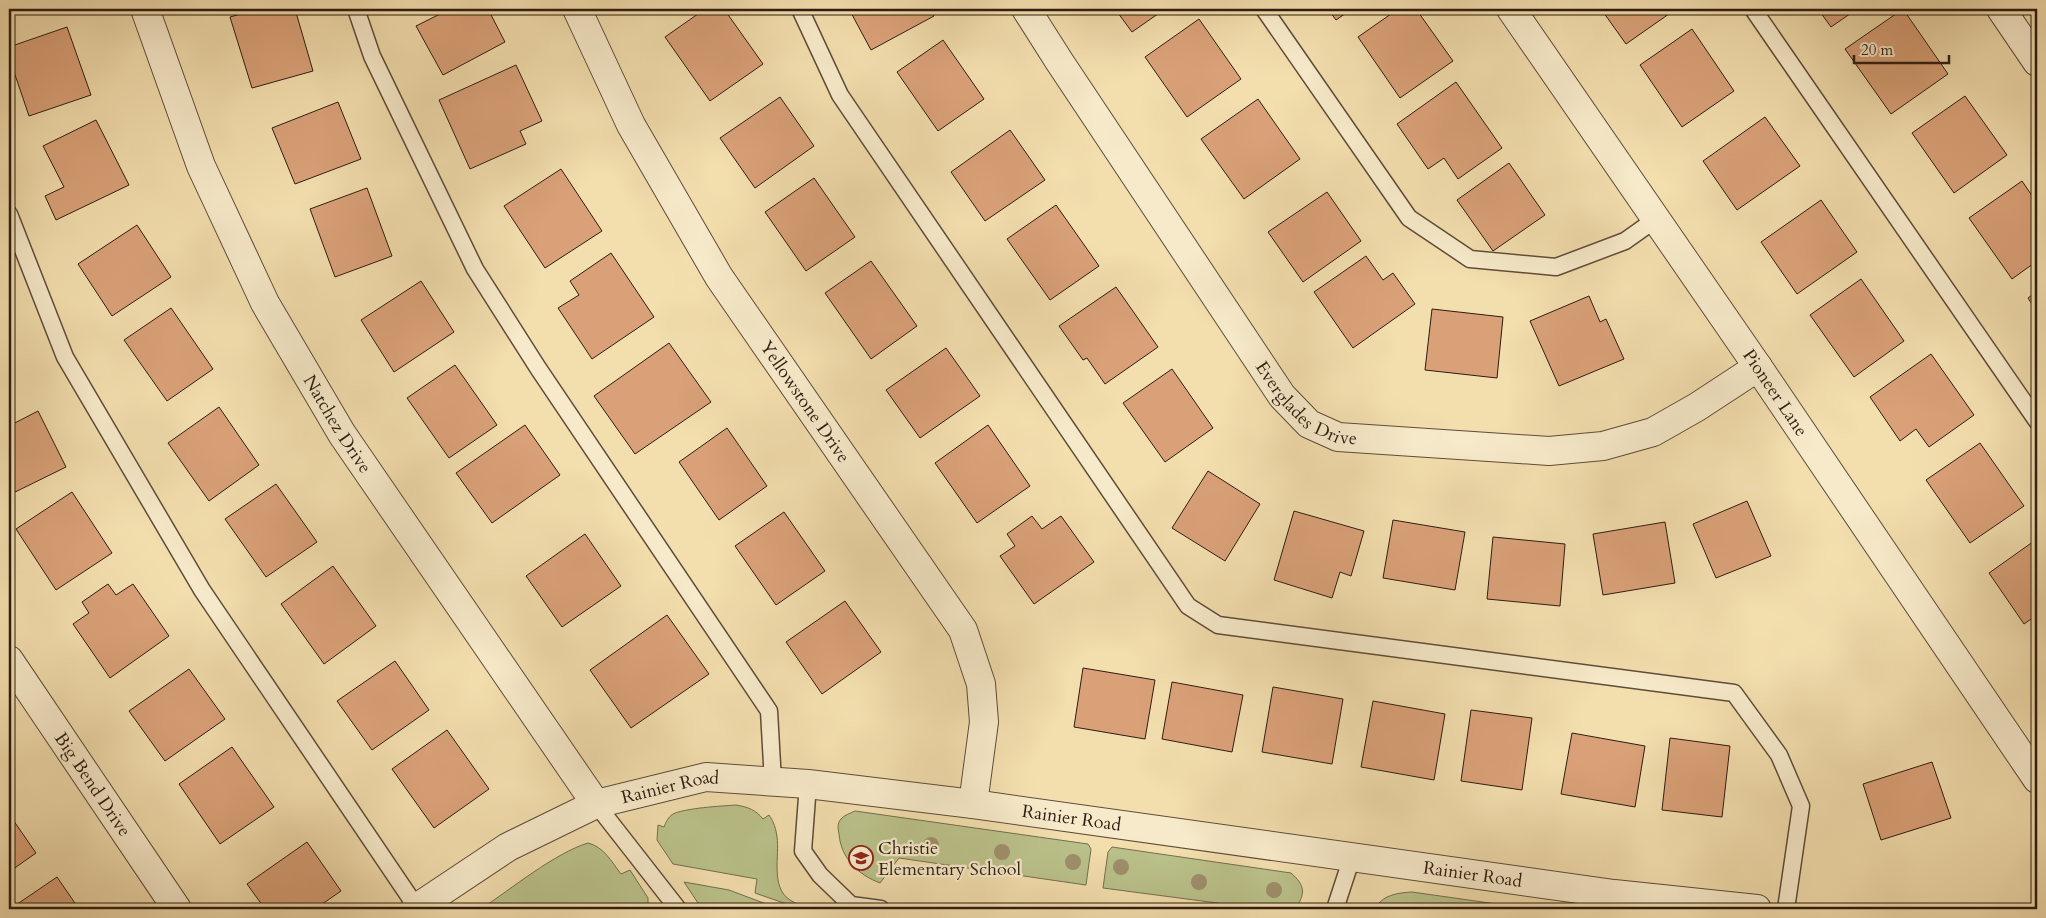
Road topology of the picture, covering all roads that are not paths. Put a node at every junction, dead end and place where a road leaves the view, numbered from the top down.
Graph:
1 (145, 9) edge
2 (356, 9) edge
3 (577, 9) edge
4 (800, 9) edge
5 (1026, 9) edge
6 (1264, 9) edge
7 (1511, 9) edge
8 (1753, 9) edge
9 (2001, 9) edge
10 (2037, 62) edge
11 (9, 214) edge
12 (1656, 219) junction
13 (1758, 367) junction
14 (2037, 421) edge
15 (9, 660) edge
16 (2037, 779) edge
17 (773, 782) junction
18 (808, 784) junction
19 (596, 804) junction
20 (973, 804) junction
21 (1352, 857) junction
22 (1613, 902) edge
23 (177, 909) edge
24 (416, 909) edge
25 (678, 909) edge
26 (881, 909) edge
27 (1335, 909) edge
28 (1757, 909) edge
29 (1786, 909) edge

1 - 19 street, Natchez Drive
2 - 17 lane
3 - 20 street, Yellowstone Drive
4 - 29 lane
5 - 13 street, Everglades Drive
6 - 12 lane
7 - 12 street, Pioneer Lane
8 - 14 lane
9 - 10 street
11 - 24 lane
12 - 13 street, Pioneer Lane
13 - 16 street, Pioneer Lane
15 - 23 street, Big Bend Drive
17 - 18 street, Rainier Road
17 - 19 street, Rainier Road
18 - 20 street, Rainier Road
18 - 26 lane
19 - 24 street, Rainier Road
19 - 25 lane
20 - 21 street, Rainier Road
21 - 22 street, Rainier Road
21 - 27 lane
22 - 28 street, Rainier Road

